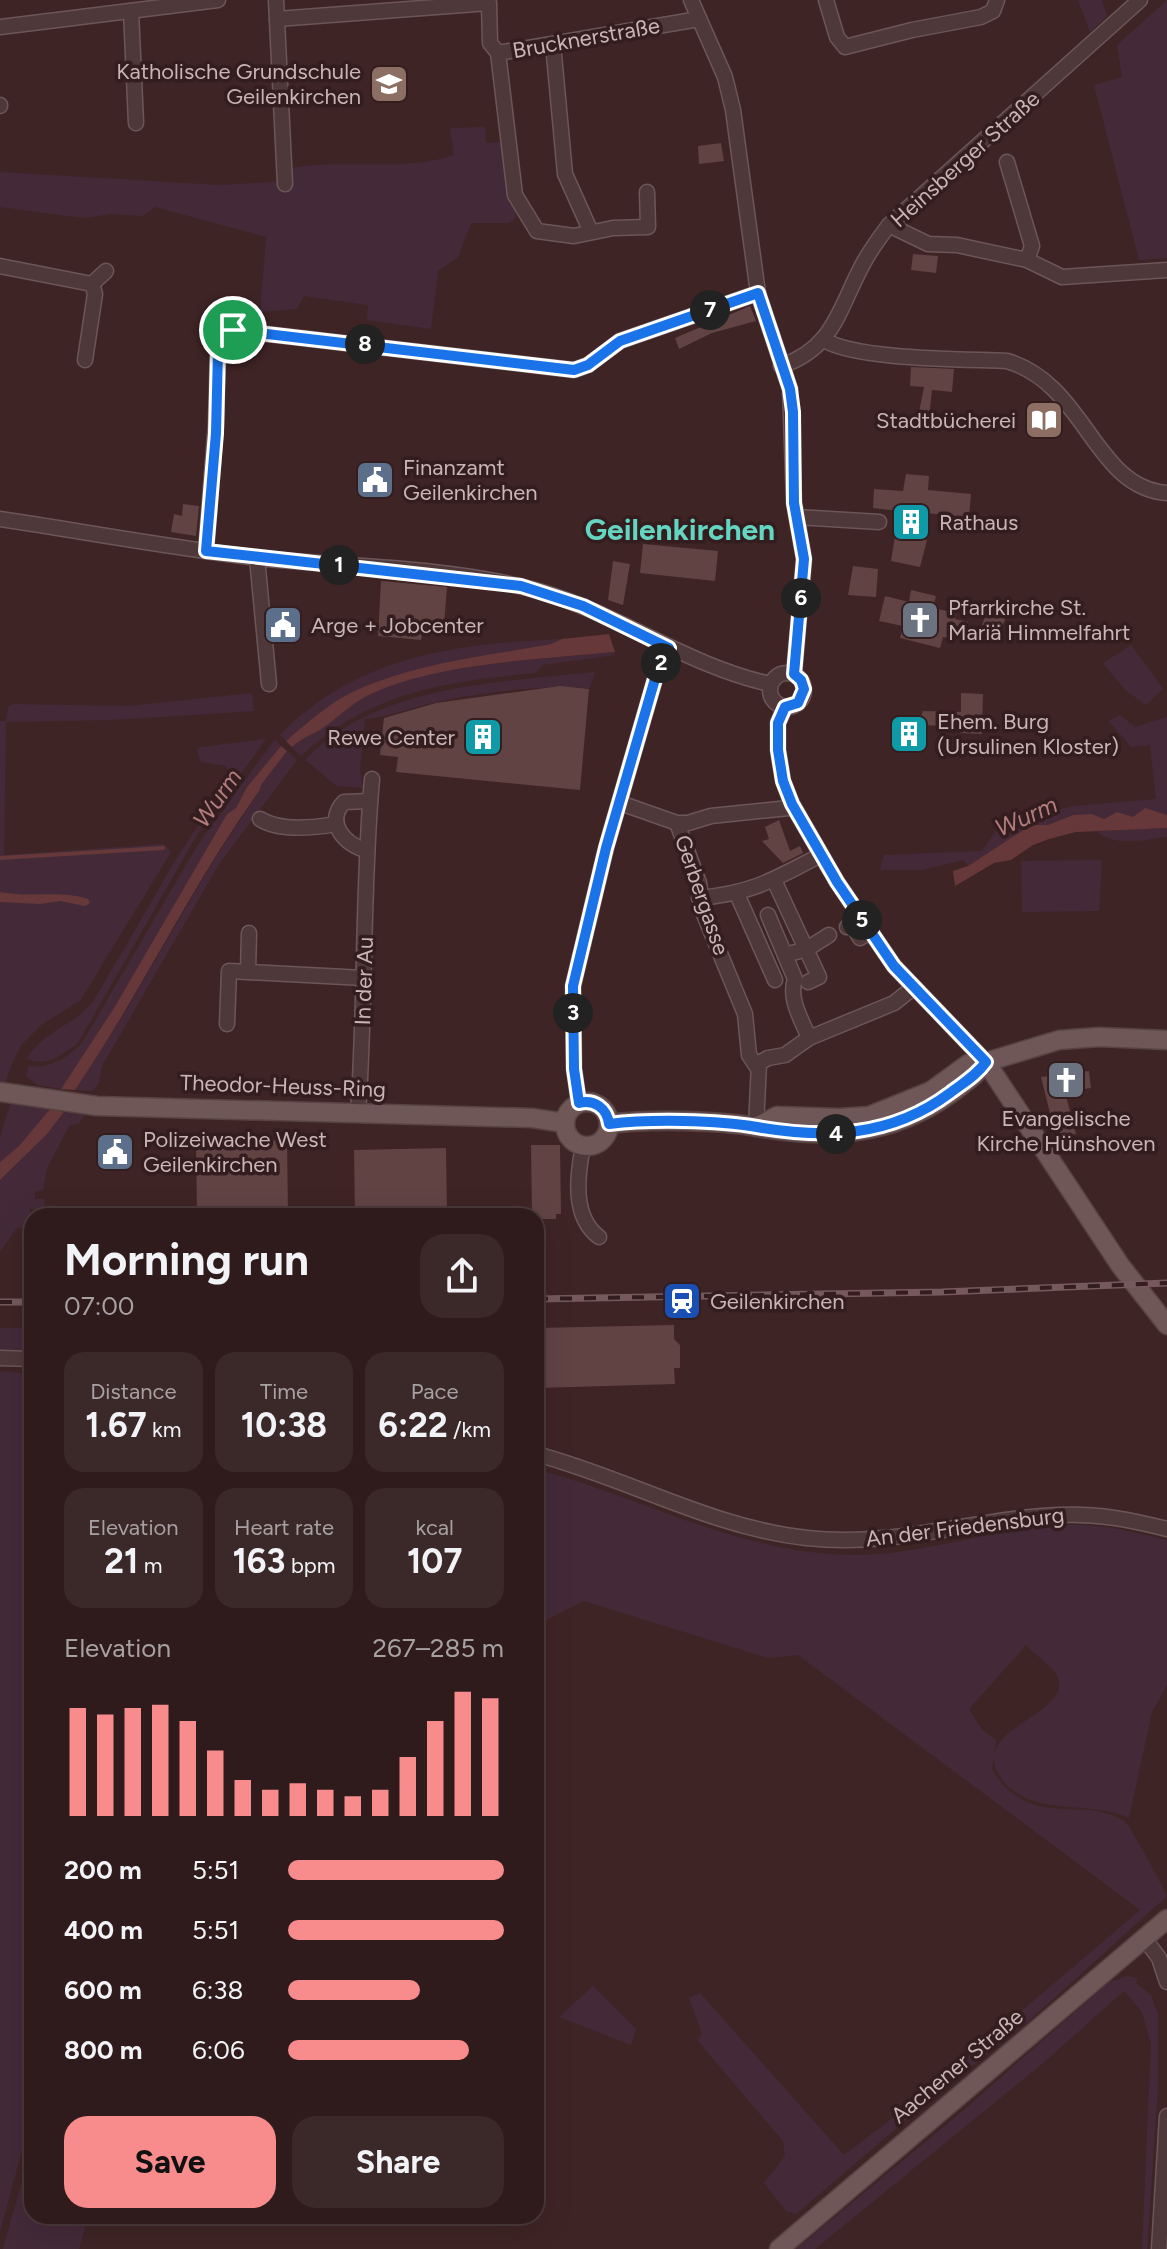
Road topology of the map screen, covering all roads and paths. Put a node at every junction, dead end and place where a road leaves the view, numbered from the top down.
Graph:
1 (218, 0) edge
2 (276, 0) edge
3 (691, 0) edge
4 (826, 0) edge
5 (997, 0) edge
6 (1140, 0) edge
7 (489, 2) edge
8 (163, 4) edge
9 (131, 11) junction
10 (277, 19) junction
11 (699, 19) junction
12 (0, 27) edge
13 (553, 44) junction
14 (498, 53) junction
15 (136, 123) dead end
16 (1007, 162) dead end
17 (285, 184) dead end
18 (647, 192) dead end
19 (889, 225) junction
20 (591, 232) junction
21 (1027, 260) junction
22 (0, 266) edge
23 (1167, 270) edge
24 (106, 271) dead end
25 (92, 284) junction
26 (758, 293) junction
27 (824, 340) junction
28 (85, 360) dead end
29 (781, 366) junction
30 (1167, 493) edge
31 (797, 517) junction
32 (0, 519) edge
33 (879, 522) dead end
34 (206, 551) junction
35 (257, 558) junction
36 (669, 648) junction
37 (794, 674) junction
38 (269, 684) dead end
39 (770, 684) junction
40 (785, 707) junction
41 (372, 779) dead end
42 (370, 801) junction
43 (623, 804) dead end
44 (789, 808) dead end
45 (260, 819) dead end
46 (677, 823) junction
47 (336, 824) junction
48 (366, 850) junction
49 (817, 857) dead end
50 (774, 880) junction
51 (737, 894) junction
52 (699, 898) junction
53 (768, 915) dead end
54 (847, 927) dead end
55 (249, 933) dead end
56 (829, 935) dead end
57 (865, 935) dead end
58 (807, 949) junction
59 (785, 955) junction
60 (248, 971) junction
61 (364, 978) junction
62 (775, 980) dead end
63 (808, 982) dead end
64 (913, 988) junction
65 (227, 1024) dead end
66 (809, 1038) junction
67 (1167, 1040) edge
68 (986, 1062) junction
69 (757, 1067) junction
70 (0, 1092) edge
71 (579, 1103) junction
72 (358, 1112) junction
73 (565, 1123) junction
74 (609, 1124) junction
75 (756, 1127) junction
76 (583, 1146) junction
77 (599, 1237) dead end
78 (1167, 1325) edge
79 (0, 1358) edge
80 (24, 1359) edge
81 (544, 1457) edge
82 (1167, 1529) edge
83 (1167, 1919) edge
84 (1144, 1938) junction
85 (1167, 1982) edge
86 (1167, 2116) edge
87 (779, 2249) edge
88 (1159, 2249) edge

1 - 8 street
2 - 10 street
3 - 11 street
4 - 5 street
6 - 19 street, Heinsberger Straße
7 - 10 street, Brucknerstraße
7 - 14 street, Brucknerstraße
8 - 9 street
9 - 12 street
9 - 15 street
10 - 17 street
11 - 13 street, Brucknerstraße
11 - 26 street
13 - 14 street, Brucknerstraße
13 - 20 street
14 - 20 street
16 - 21 street
18 - 20 street
19 - 21 street
19 - 27 street, Heinsberger Straße
21 - 23 street
22 - 25 street
24 - 25 street
25 - 28 street
26 - 29 street
26 - 34 street
27 - 29 street, Heinsberger Straße
27 - 30 street
29 - 31 street
31 - 33 street
31 - 37 street
32 - 34 street
34 - 35 street
35 - 36 street
35 - 38 street
36 - 39 street
36 - 71 street
37 - 39 street
37 - 40 street
39 - 40 street
40 - 64 street
41 - 42 street, In der Au
42 - 47 street
42 - 48 street, In der Au
43 - 46 street, Gerbergasse
44 - 46 street
45 - 47 street
46 - 52 street, Gerbergasse
47 - 48 street
48 - 61 street, In der Au
49 - 50 street
50 - 51 street
50 - 58 street
51 - 52 street
51 - 62 street
52 - 69 street, Gerbergasse
53 - 59 street
54 - 57 street
55 - 60 street
56 - 58 street
58 - 59 street
58 - 63 street
59 - 66 street
60 - 61 street
60 - 65 street
61 - 72 street, In der Au
64 - 66 street
64 - 68 street
66 - 69 street
67 - 68 main road
68 - 75 main road
68 - 78 main road
69 - 75 street, Gerbergasse
70 - 72 main road, Theodor-Heuss-Ring
71 - 73 main road
71 - 74 main road
72 - 73 main road, Theodor-Heuss-Ring
73 - 76 main road
74 - 75 main road
74 - 76 main road
76 - 77 street
79 - 80 street
81 - 82 street, An der Friedensburg
83 - 84 main road, Aachener Straße
84 - 85 street
84 - 87 main road, Aachener Straße
86 - 88 street

